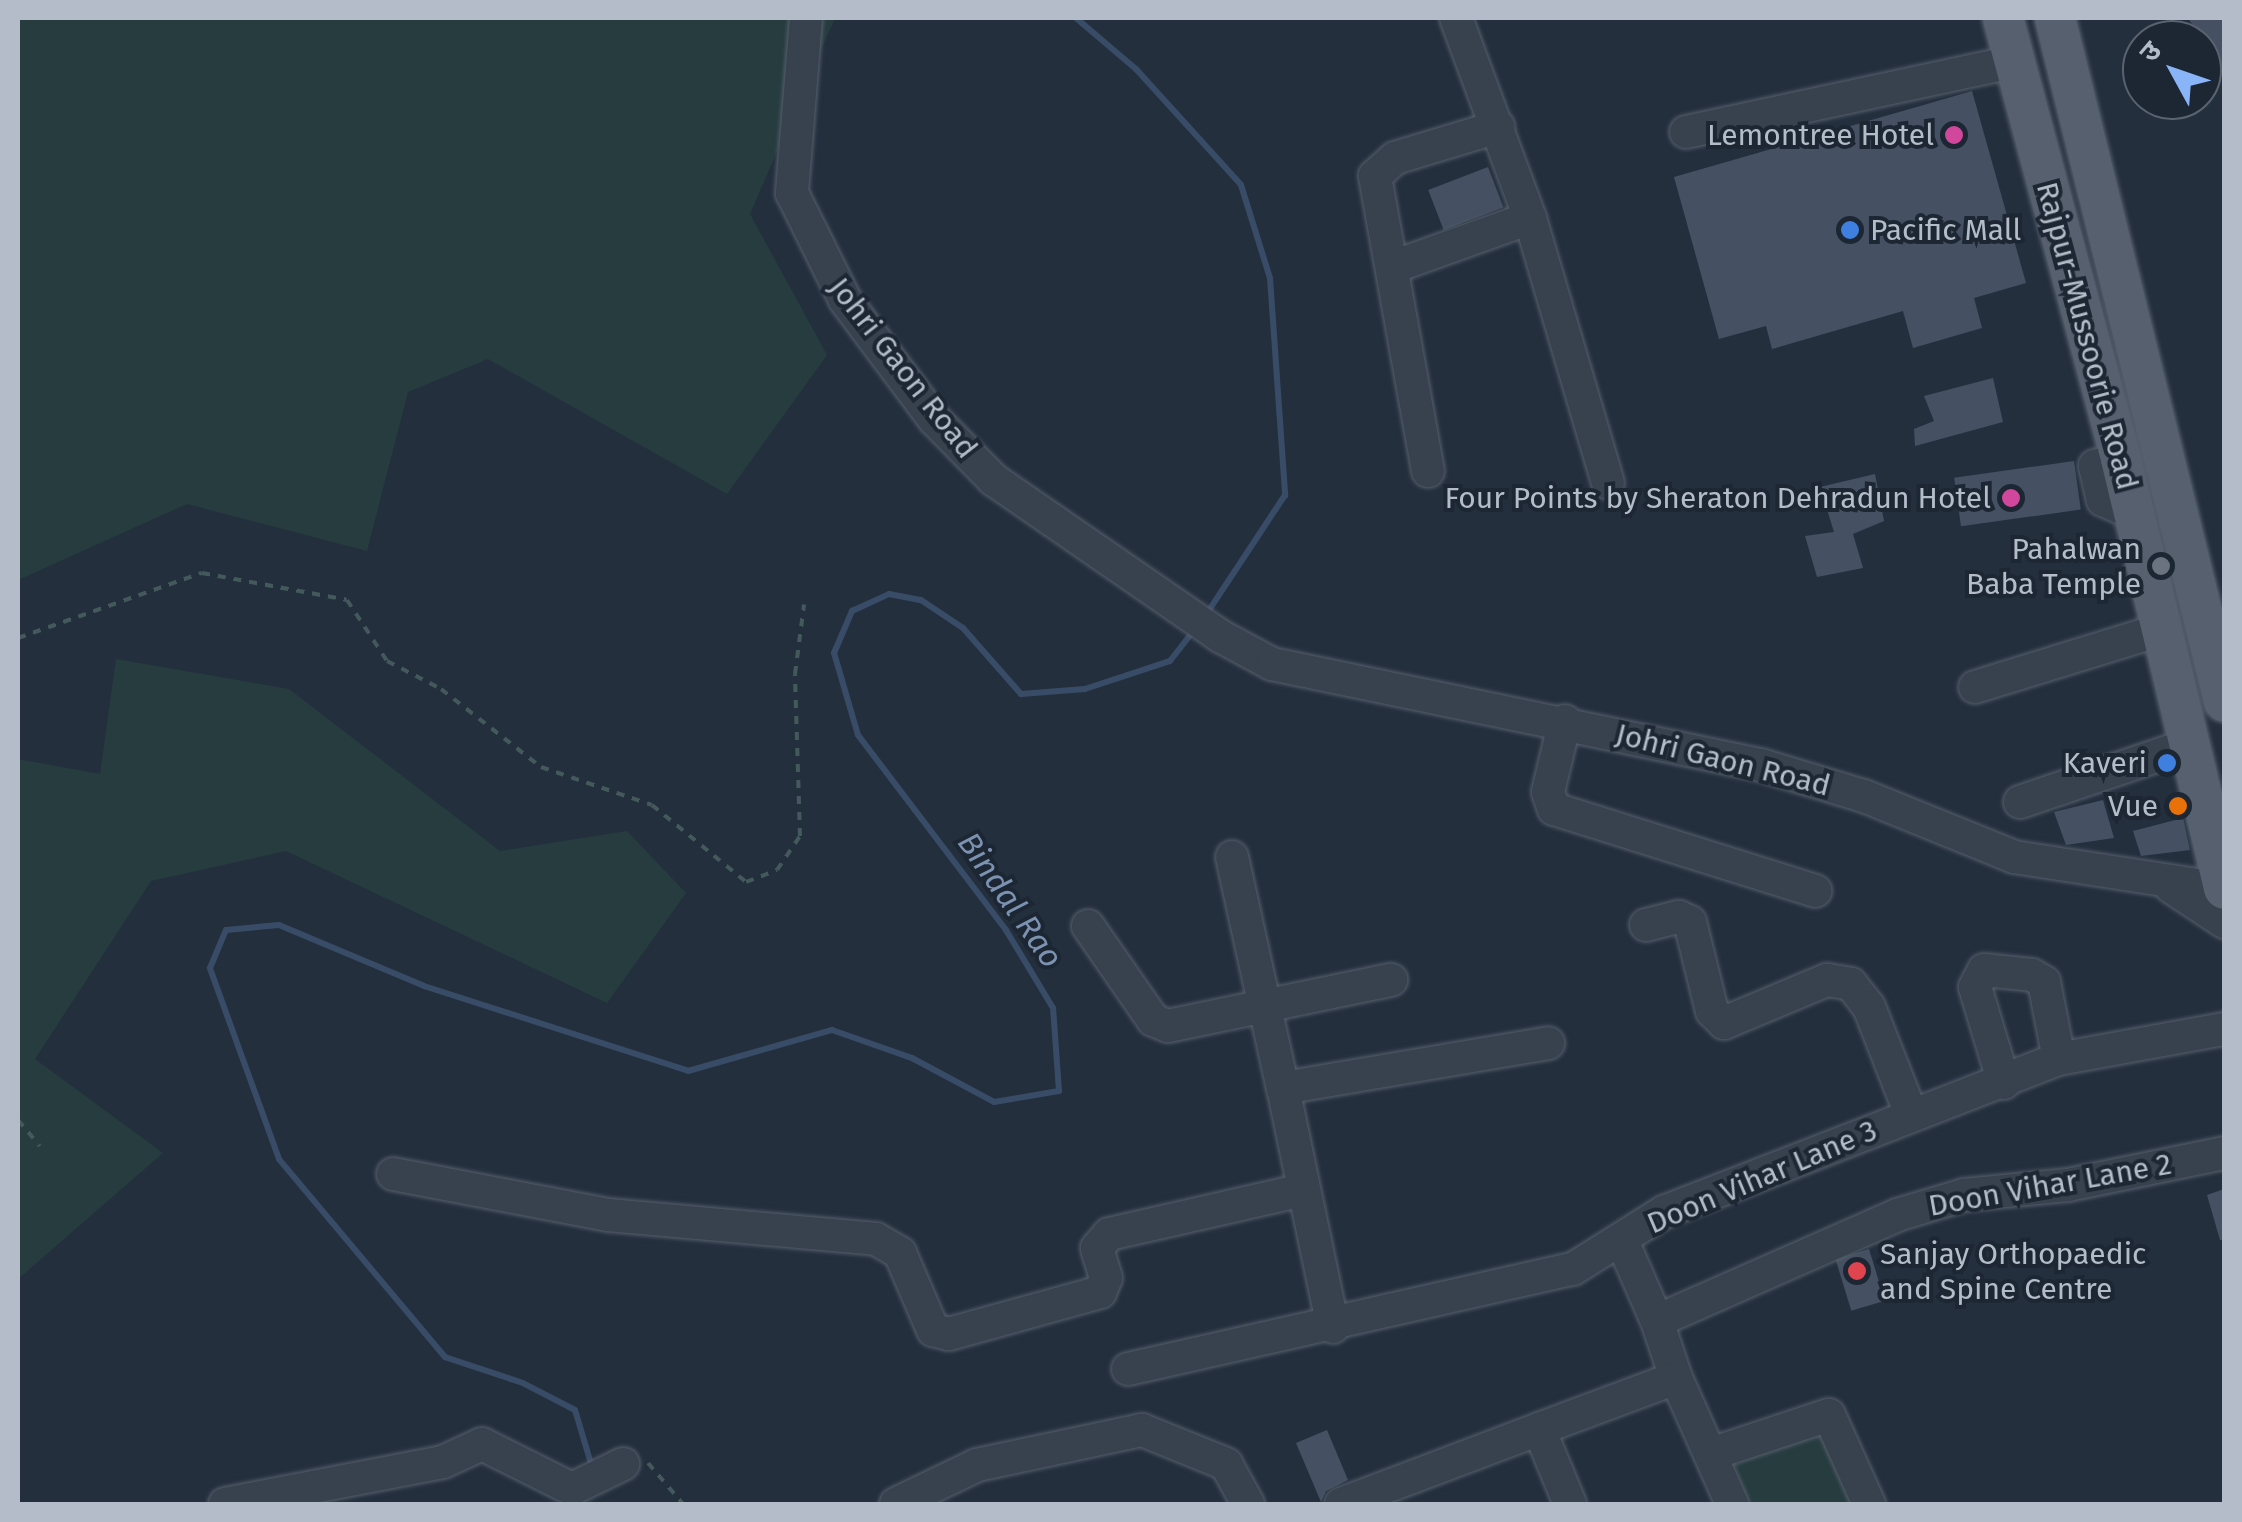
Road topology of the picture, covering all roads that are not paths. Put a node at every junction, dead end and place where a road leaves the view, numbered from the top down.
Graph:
1 (806, 18) edge
2 (1456, 18) edge
3 (2002, 18) edge
4 (2055, 18) edge
5 (2013, 62) junction
6 (1498, 127) junction
7 (1686, 132) dead end
8 (1530, 218) junction
9 (1393, 266) junction
10 (1428, 471) dead end
11 (1608, 483) dead end
12 (2164, 629) junction
13 (1975, 687) dead end
14 (2224, 701) edge
15 (1565, 721) junction
16 (2188, 745) junction
17 (2020, 802) dead end
18 (1232, 857) dead end
19 (2154, 880) junction
20 (2224, 889) edge
21 (1815, 891) dead end
22 (2224, 922) edge
23 (1088, 926) dead end
24 (1646, 926) dead end
25 (1391, 980) dead end
26 (1262, 1006) junction
27 (2224, 1029) edge
28 (1548, 1043) dead end
29 (2059, 1059) junction
30 (2004, 1083) junction
31 (1283, 1088) junction
32 (1911, 1114) junction
33 (2224, 1154) edge
34 (394, 1174) dead end
35 (1303, 1190) junction
36 (1622, 1241) junction
37 (1657, 1321) junction
38 (1333, 1327) junction
39 (1128, 1368) dead end
40 (1676, 1378) junction
41 (1539, 1428) junction
42 (1710, 1454) junction
43 (623, 1464) road end
44 (226, 1504) edge
45 (896, 1504) edge
46 (1248, 1504) edge
47 (1341, 1504) edge
48 (1570, 1504) edge
49 (1732, 1504) edge
50 (1870, 1504) edge

1 - 15 street, Johri Gaon Road
2 - 6 street
3 - 5 main road, Rajpur-Mussoorie Road
4 - 14 main road, Rajpur-Mussoorie Road
5 - 7 street
5 - 12 main road, Rajpur-Mussoorie Road
6 - 8 street
6 - 9 street
8 - 9 street
8 - 11 street
9 - 10 street
12 - 13 street
12 - 16 main road, Rajpur-Mussoorie Road
15 - 19 street, Johri Gaon Road
15 - 21 street
16 - 17 street
16 - 20 main road, Rajpur-Mussoorie Road
18 - 26 street
19 - 20 street, Johri Gaon Road
19 - 22 street
23 - 26 street
24 - 32 street
25 - 26 street
26 - 31 street
27 - 29 street, Doon Vihar Lane 3
28 - 31 street
29 - 30 street, Doon Vihar Lane 3
29 - 30 street
30 - 32 street, Doon Vihar Lane 3
31 - 35 street
32 - 36 street, Doon Vihar Lane 3
33 - 37 street, Doon Vihar Lane 2
34 - 35 street
35 - 38 street
36 - 37 street
36 - 38 street, Doon Vihar Lane 3
37 - 40 street
38 - 39 street, Doon Vihar Lane 3
40 - 41 street
40 - 42 street
41 - 47 street
41 - 48 street
42 - 49 street
42 - 50 street
43 - 44 street
45 - 46 street

